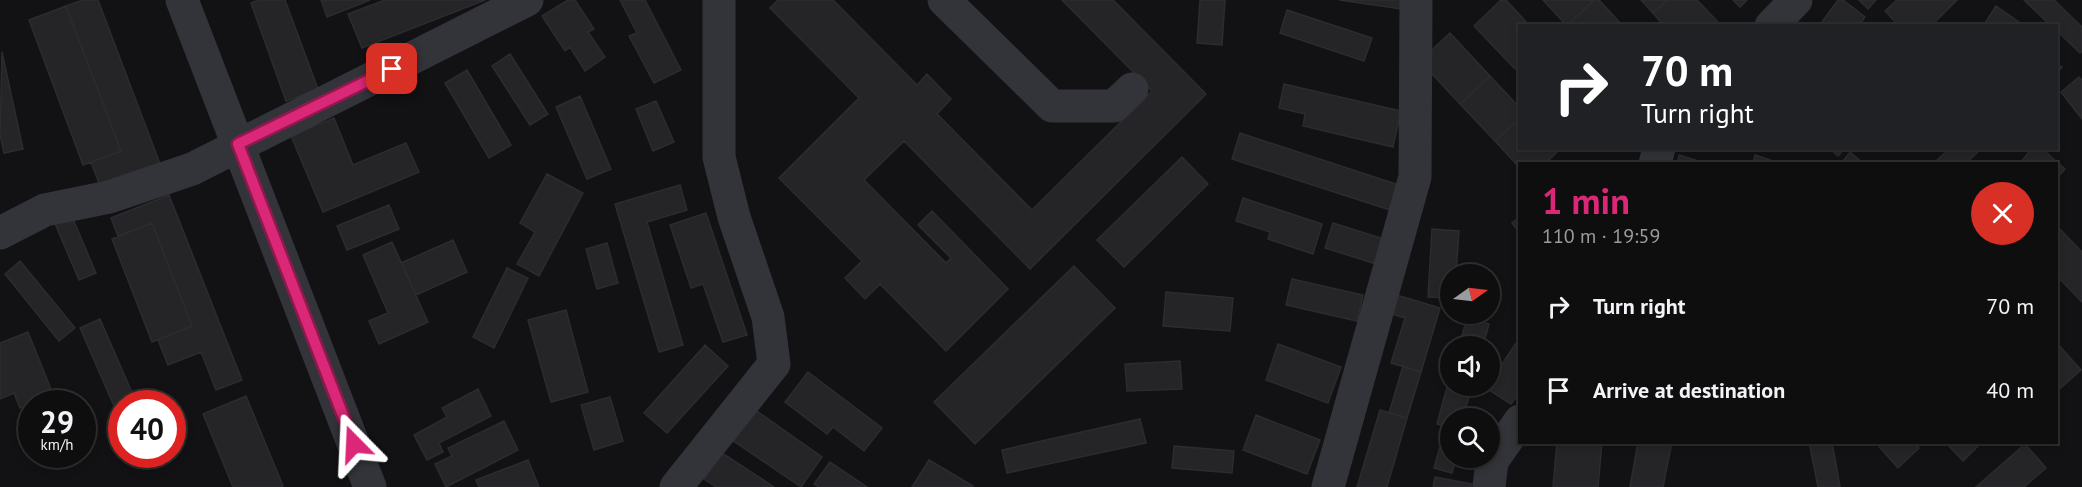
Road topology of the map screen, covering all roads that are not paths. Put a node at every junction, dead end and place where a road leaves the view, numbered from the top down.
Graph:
1 (182, 0) edge
2 (527, 0) edge
3 (719, 0) edge
4 (944, 0) edge
5 (1416, 0) edge
6 (1796, 0) edge
7 (1773, 24) edge
8 (1132, 89) dead end
9 (238, 144) junction
10 (0, 233) edge
11 (1518, 424) edge
12 (370, 487) edge
13 (676, 487) edge
14 (1328, 487) edge
15 (1489, 487) edge

1 - 9 street
2 - 9 street
3 - 13 street
4 - 8 street
5 - 14 street
6 - 7 street
9 - 10 street
9 - 12 street
11 - 15 street

